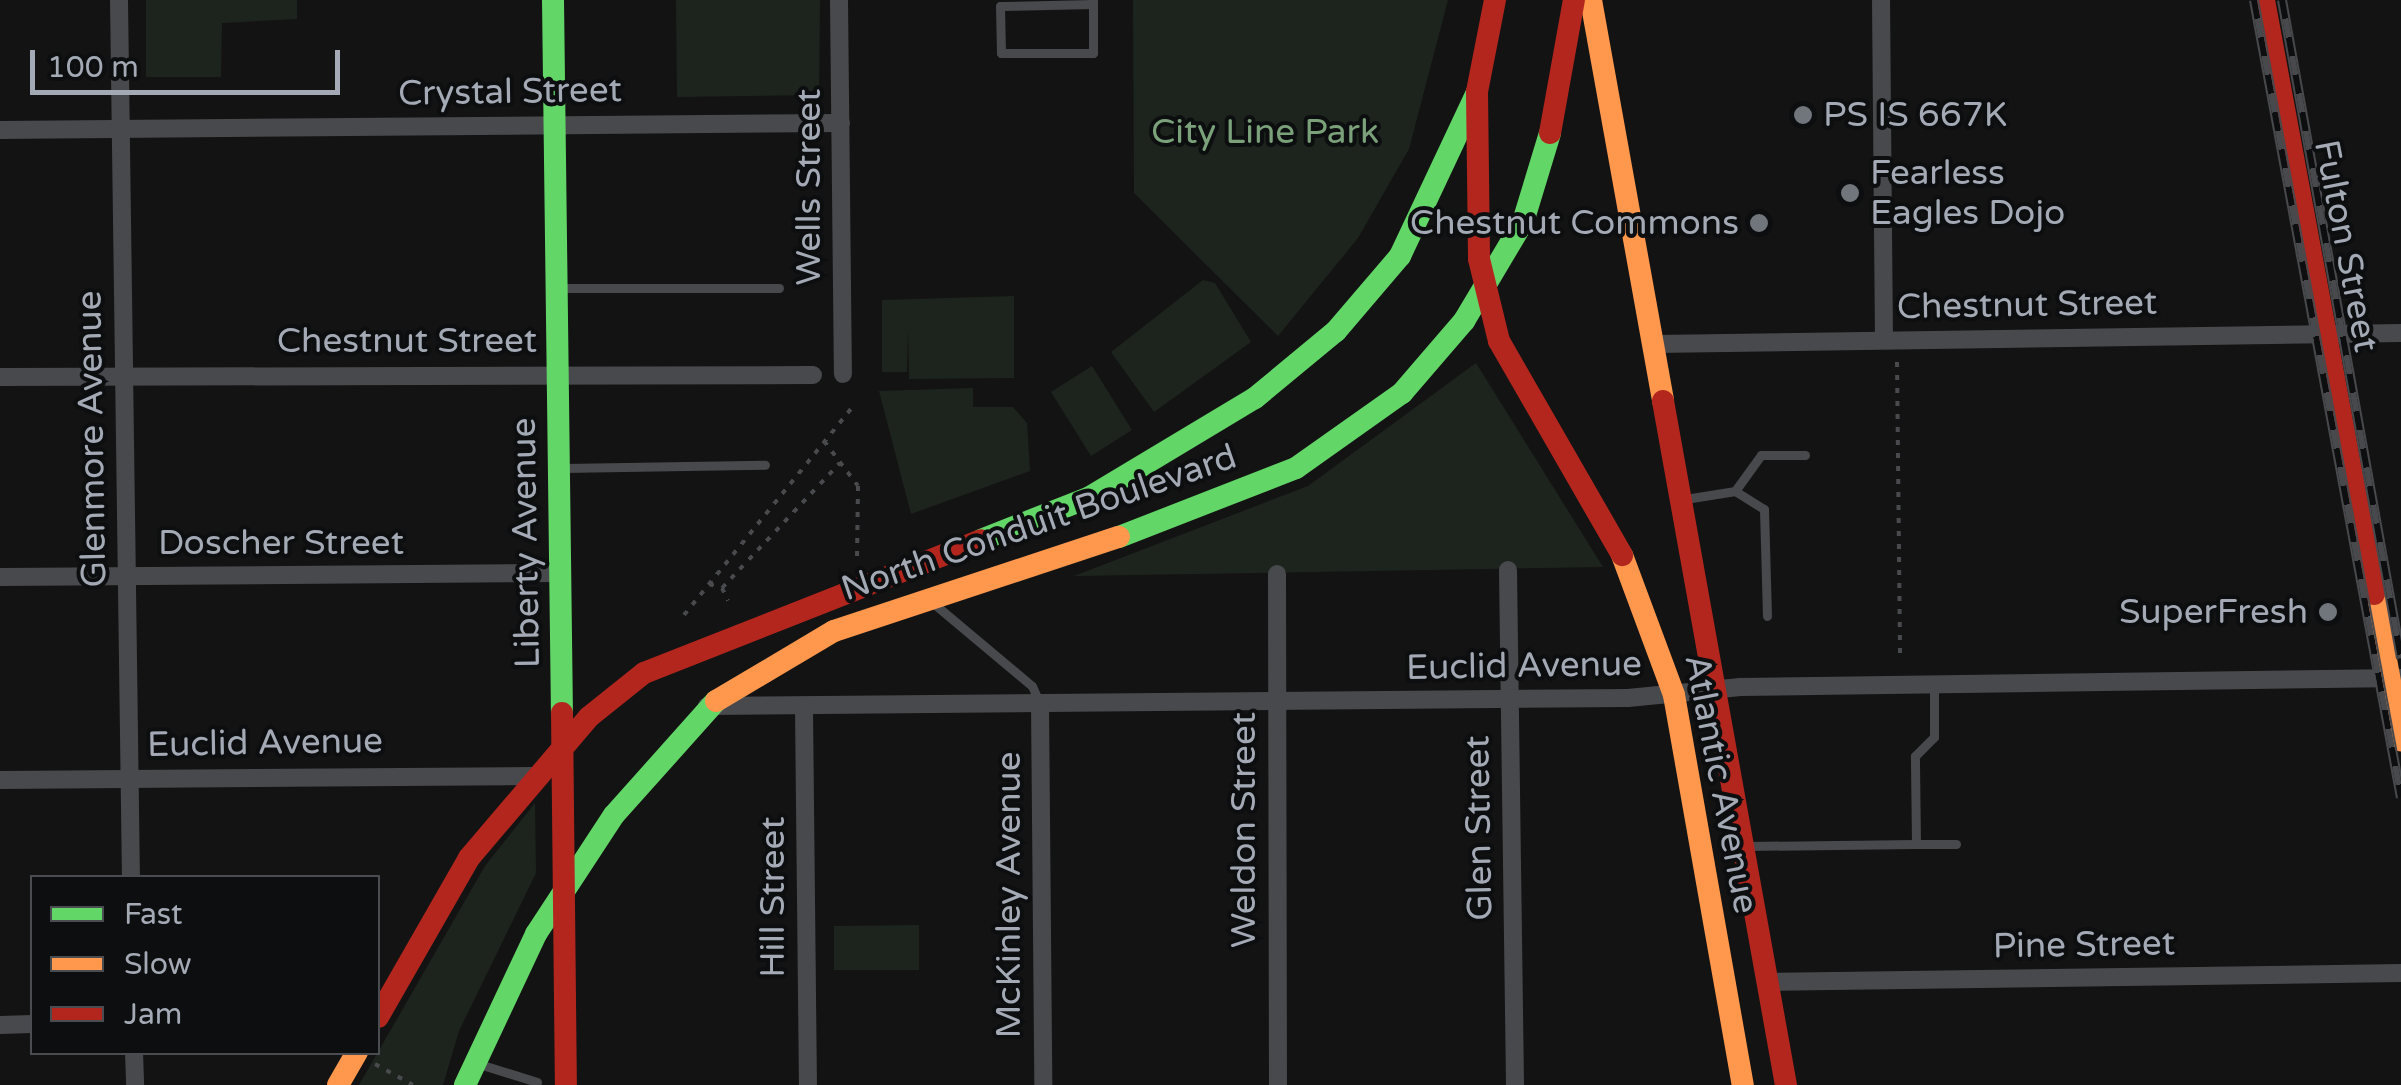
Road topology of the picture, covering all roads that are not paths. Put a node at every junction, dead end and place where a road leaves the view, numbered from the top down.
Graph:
1 (119, 0) edge
2 (553, 0) edge
3 (839, 0) edge
4 (1494, 0) edge
5 (1574, 0) edge
6 (1590, 0) edge
7 (1881, 0) edge
8 (2264, 0) edge
9 (1092, 2) edge
10 (1477, 92) junction
11 (842, 123) junction
12 (555, 124) junction
13 (120, 129) junction
14 (0, 130) edge
15 (558, 288) junction
16 (779, 288) dead end
17 (2401, 333) edge
18 (2326, 334) junction
19 (1884, 340) junction
20 (1655, 344) junction
21 (558, 374) junction
22 (843, 374) dead end
23 (813, 375) dead end
24 (124, 376) junction
25 (0, 377) edge
26 (1805, 454) dead end
27 (766, 464) dead end
28 (560, 468) junction
29 (1734, 491) junction
30 (1682, 500) junction
31 (1508, 570) dead end
32 (562, 573) junction
33 (1277, 574) dead end
34 (126, 576) junction
35 (0, 577) edge
36 (931, 601) junction
37 (1767, 616) dead end
38 (2395, 678) edge
39 (1934, 684) junction
40 (1716, 690) junction
41 (1674, 695) junction
42 (1510, 700) junction
43 (1275, 702) junction
44 (1040, 704) junction
45 (707, 706) junction
46 (804, 708) junction
47 (564, 741) junction
48 (2401, 742) edge
49 (531, 776) junction
50 (128, 778) junction
51 (0, 780) edge
52 (1916, 844) junction
53 (1956, 844) dead end
54 (1744, 846) junction
55 (131, 875) edge
56 (564, 891) junction
57 (2401, 973) edge
58 (1767, 982) junction
59 (380, 1014) edge
60 (30, 1024) edge
61 (0, 1025) edge
62 (134, 1055) edge
63 (366, 1058) edge
64 (474, 1062) junction
65 (536, 1084) edge
66 (566, 1084) edge
67 (135, 1085) edge
68 (338, 1085) edge
69 (465, 1085) edge
70 (808, 1085) edge
71 (1043, 1085) edge
72 (1278, 1085) edge
73 (1515, 1085) edge
74 (1743, 1085) edge
75 (1786, 1085) edge

1 - 13 street, Glenmore Avenue
2 - 12 main road, Liberty Avenue
3 - 11 street, Wells Street
4 - 10 main road, Atlantic Avenue
5 - 36 main road, North Conduit Boulevard
6 - 20 main road, Atlantic Avenue
7 - 19 street
8 - 18 main road, Fulton Street
9 - 9 lane
10 - 41 main road, Atlantic Avenue
10 - 47 main road
11 - 12 street, Crystal Street
11 - 22 street, Wells Street
12 - 13 street, Crystal Street
12 - 15 main road, Liberty Avenue
13 - 14 street, Crystal Street
13 - 24 street, Glenmore Avenue
15 - 16 lane
15 - 21 main road, Liberty Avenue
17 - 18 street, Chestnut Street
18 - 19 street, Chestnut Street
18 - 38 main road, Fulton Street
19 - 20 street, Chestnut Street
20 - 30 main road, Atlantic Avenue
21 - 23 street, Chestnut Street
21 - 24 street, Chestnut Street
21 - 28 main road, Liberty Avenue
24 - 25 street, Chestnut Street
24 - 34 street, Glenmore Avenue
26 - 29 lane
27 - 28 lane
28 - 32 main road, Liberty Avenue
29 - 30 lane
29 - 37 lane
30 - 40 main road, Atlantic Avenue
31 - 42 street, Glen Street
32 - 34 street, Doscher Street
32 - 47 main road, Liberty Avenue
33 - 43 street, Weldon Street
34 - 35 street, Doscher Street
34 - 50 street, Glenmore Avenue
36 - 44 lane
36 - 45 main road, North Conduit Boulevard
38 - 39 street, Euclid Avenue
38 - 48 main road, Fulton Street
39 - 40 street, Euclid Avenue
39 - 52 lane
40 - 41 street, Euclid Avenue
40 - 54 main road, Atlantic Avenue
41 - 42 street, Euclid Avenue
41 - 74 main road, Atlantic Avenue
42 - 43 street, Euclid Avenue
42 - 73 street, Glen Street
43 - 44 street, Euclid Avenue
43 - 72 street, Weldon Street
44 - 46 street, Euclid Avenue
44 - 71 street, McKinley Avenue
45 - 46 street, Euclid Avenue
45 - 56 main road, North Conduit Boulevard
46 - 70 street, Hill Street
47 - 49 main road
47 - 56 main road, Liberty Avenue
49 - 50 street, Euclid Avenue
49 - 59 main road
50 - 51 street, Euclid Avenue
50 - 55 street, Glenmore Avenue
52 - 53 lane
52 - 54 lane
54 - 58 main road, Atlantic Avenue
56 - 64 main road, North Conduit Boulevard
56 - 66 main road, Liberty Avenue
57 - 58 street, Pine Street
58 - 75 main road, Atlantic Avenue
60 - 61 street
62 - 67 street
63 - 68 main road
64 - 65 lane
64 - 69 main road, North Conduit Boulevard
65 - 66 lane

